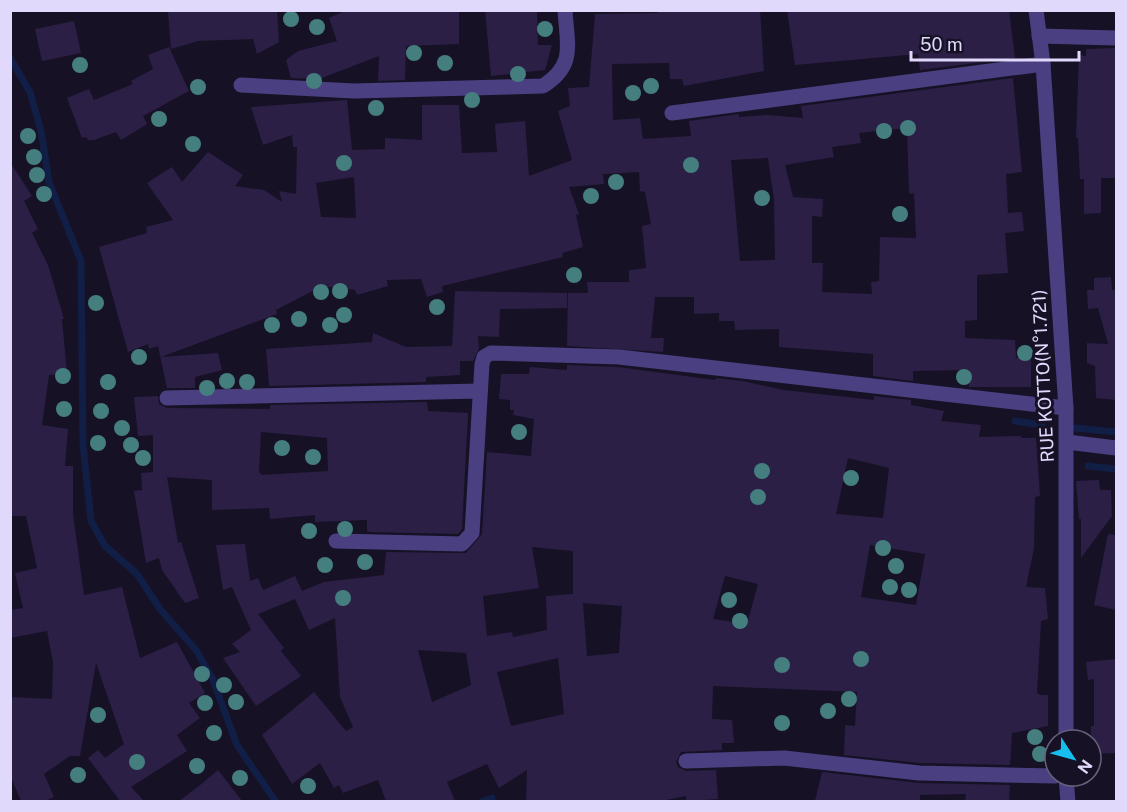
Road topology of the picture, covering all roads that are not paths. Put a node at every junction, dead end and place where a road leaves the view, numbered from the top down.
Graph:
1 (566, 10) edge
2 (1036, 10) edge
3 (1039, 36) junction
4 (1116, 38) edge
5 (1044, 64) junction
6 (241, 85) dead end
7 (672, 113) dead end
8 (480, 391) junction
9 (167, 398) dead end
10 (1066, 408) junction
11 (1067, 442) junction
12 (1116, 448) edge
13 (336, 541) dead end
14 (1066, 728) edge
15 (686, 761) dead end
16 (1043, 776) edge

1 - 6 street
2 - 3 street, RUE KOTTO(N°1.721)
3 - 4 street
3 - 5 street, RUE KOTTO(N°1.721)
5 - 7 street
5 - 10 street, RUE KOTTO(N°1.721)
8 - 9 street
8 - 10 street
8 - 13 street
10 - 11 street, RUE KOTTO(N°1.721)
11 - 12 street
11 - 14 street, RUE KOTTO(N°1.721)
15 - 16 street

